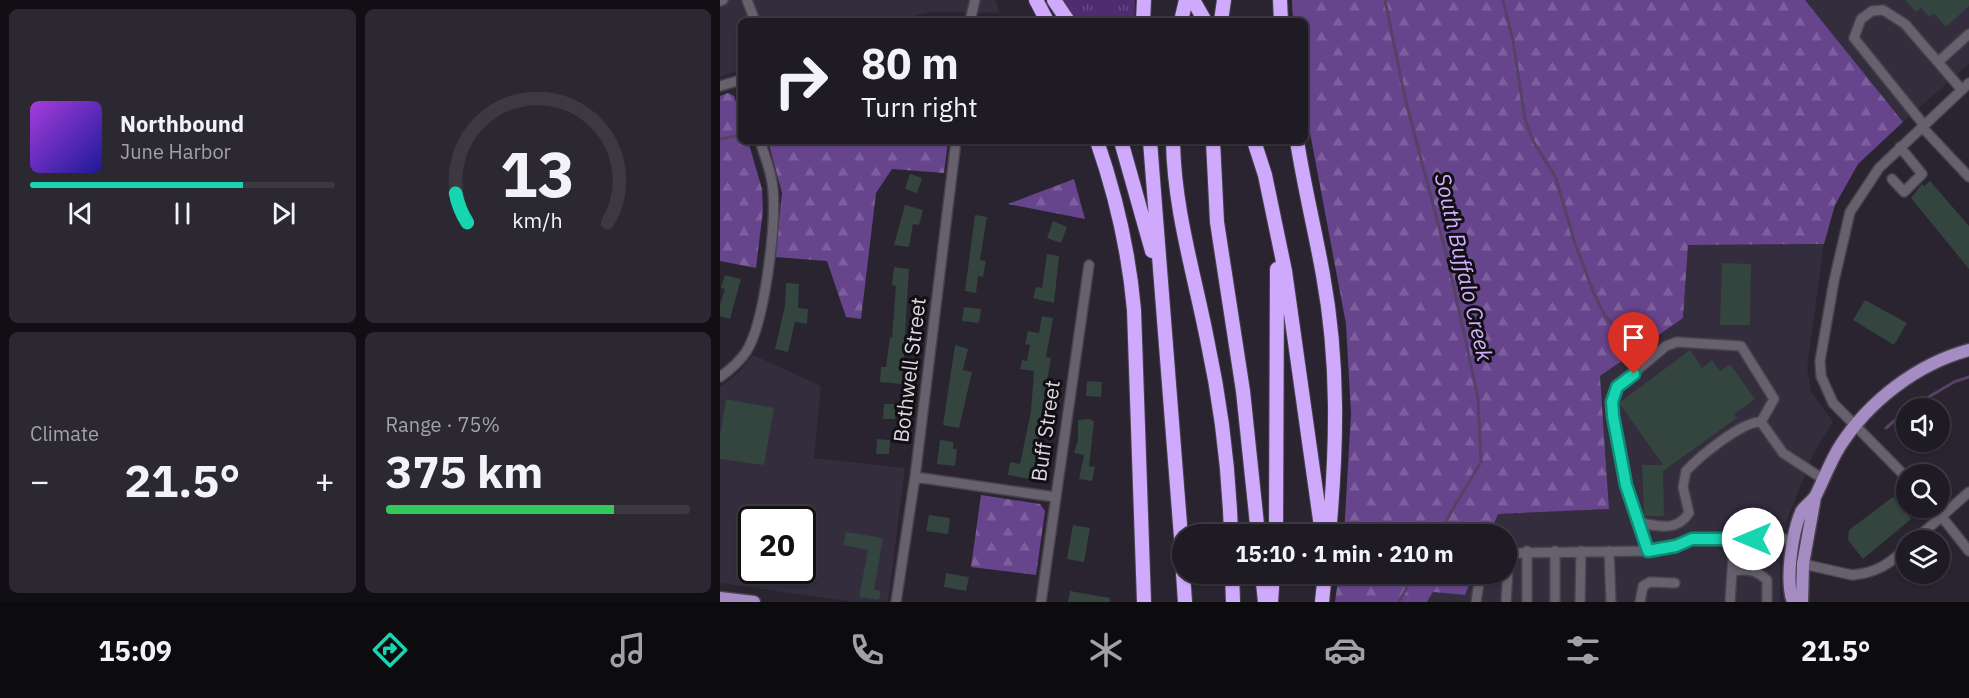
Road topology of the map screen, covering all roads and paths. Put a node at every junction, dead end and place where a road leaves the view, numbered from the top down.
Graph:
1 (747, 0) edge
2 (975, 0) edge
3 (1036, 0) edge
4 (1054, 0) edge
5 (1144, 0) edge
6 (1185, 0) edge
7 (1193, 0) edge
8 (1224, 0) edge
9 (1280, 0) edge
10 (754, 18) edge
11 (971, 18) edge
12 (1045, 18) edge
13 (1066, 18) edge
14 (1143, 18) edge
15 (1182, 18) edge
16 (1203, 18) edge
17 (1221, 18) edge
18 (1281, 18) edge
19 (1969, 34) edge
20 (1938, 62) junction
21 (738, 82) edge
22 (720, 87) edge
23 (1965, 87) edge
24 (1923, 126) junction
25 (761, 144) edge
26 (956, 144) edge
27 (1098, 144) edge
28 (1122, 144) edge
29 (1150, 144) edge
30 (1173, 144) edge
31 (1213, 144) edge
32 (1255, 144) edge
33 (1298, 144) edge
34 (1900, 147) junction
35 (1969, 177) edge
36 (1892, 179) dead end
37 (1275, 222) junction
38 (1089, 264) dead end
39 (1969, 350) edge
40 (1166, 355) junction
41 (720, 377) edge
42 (1761, 422) junction
43 (1856, 424) junction
44 (1896, 466) edge
45 (915, 477) junction
46 (1822, 479) junction
47 (1969, 492) edge
48 (1055, 497) junction
49 (1815, 497) junction
50 (1950, 508) edge
51 (1938, 518) edge
52 (1943, 518) edge
53 (1640, 523) junction
54 (1180, 524) edge
55 (1230, 524) edge
56 (1257, 524) edge
57 (1276, 524) edge
58 (1321, 524) edge
59 (1330, 524) edge
60 (1925, 530) edge
61 (1794, 539) junction
62 (1527, 551) junction
63 (1555, 551) junction
64 (1581, 551) junction
65 (1609, 551) junction
66 (1648, 551) junction
67 (1969, 551) edge
68 (1517, 553) edge
69 (1733, 556) dead end
70 (1896, 558) edge
71 (1803, 564) junction
72 (1732, 571) junction
73 (1674, 583) dead end
74 (1184, 584) edge
75 (1232, 584) edge
76 (1263, 584) edge
77 (1272, 584) edge
78 (1324, 584) edge
79 (1479, 584) edge
80 (1507, 584) edge
81 (720, 598) edge
82 (754, 602) edge
83 (896, 602) edge
84 (1041, 602) edge
85 (1144, 602) edge
86 (1185, 602) edge
87 (1233, 602) edge
88 (1264, 602) edge
89 (1271, 602) edge
90 (1322, 602) edge
91 (1476, 602) edge
92 (1506, 602) edge
93 (1527, 602) edge
94 (1555, 602) edge
95 (1580, 602) edge
96 (1611, 602) edge
97 (1640, 602) edge
98 (1730, 602) edge
99 (1767, 602) edge
100 (1793, 602) edge
101 (1802, 602) edge

1 - 10 street
2 - 11 street
3 - 12 highway
4 - 13 highway
5 - 14 highway
6 - 15 highway
7 - 16 highway
8 - 17 highway
9 - 18 highway
19 - 20 street
20 - 23 street
20 - 24 street
21 - 22 street
23 - 24 street
24 - 34 street
24 - 35 street
25 - 41 street
26 - 45 street, Bothwell Street
27 - 85 highway
28 - 40 highway
29 - 40 highway
30 - 55 highway
31 - 56 highway
32 - 37 highway
33 - 59 highway
34 - 36 street
34 - 43 street
37 - 57 highway
37 - 58 highway
38 - 48 street, Buff Street
39 - 43 main road
40 - 54 highway
42 - 46 street
42 - 53 street
42 - 53 street
43 - 44 street
43 - 46 main road
45 - 48 street
45 - 83 street, Bothwell Street
46 - 49 main road
47 - 50 street
48 - 84 street, Buff Street
49 - 61 main road
49 - 71 main road
51 - 60 street
52 - 67 street
53 - 66 street
61 - 66 street
61 - 100 main road
62 - 63 street
62 - 68 street
62 - 93 street
63 - 64 street
63 - 94 street
64 - 65 street
64 - 95 street
65 - 66 street
65 - 96 street
69 - 72 street
70 - 71 street
71 - 101 main road
72 - 98 street
72 - 99 street
73 - 97 street
74 - 86 highway
75 - 87 highway
76 - 88 highway
77 - 89 highway
78 - 90 highway
79 - 91 street
80 - 92 street
81 - 82 main road

